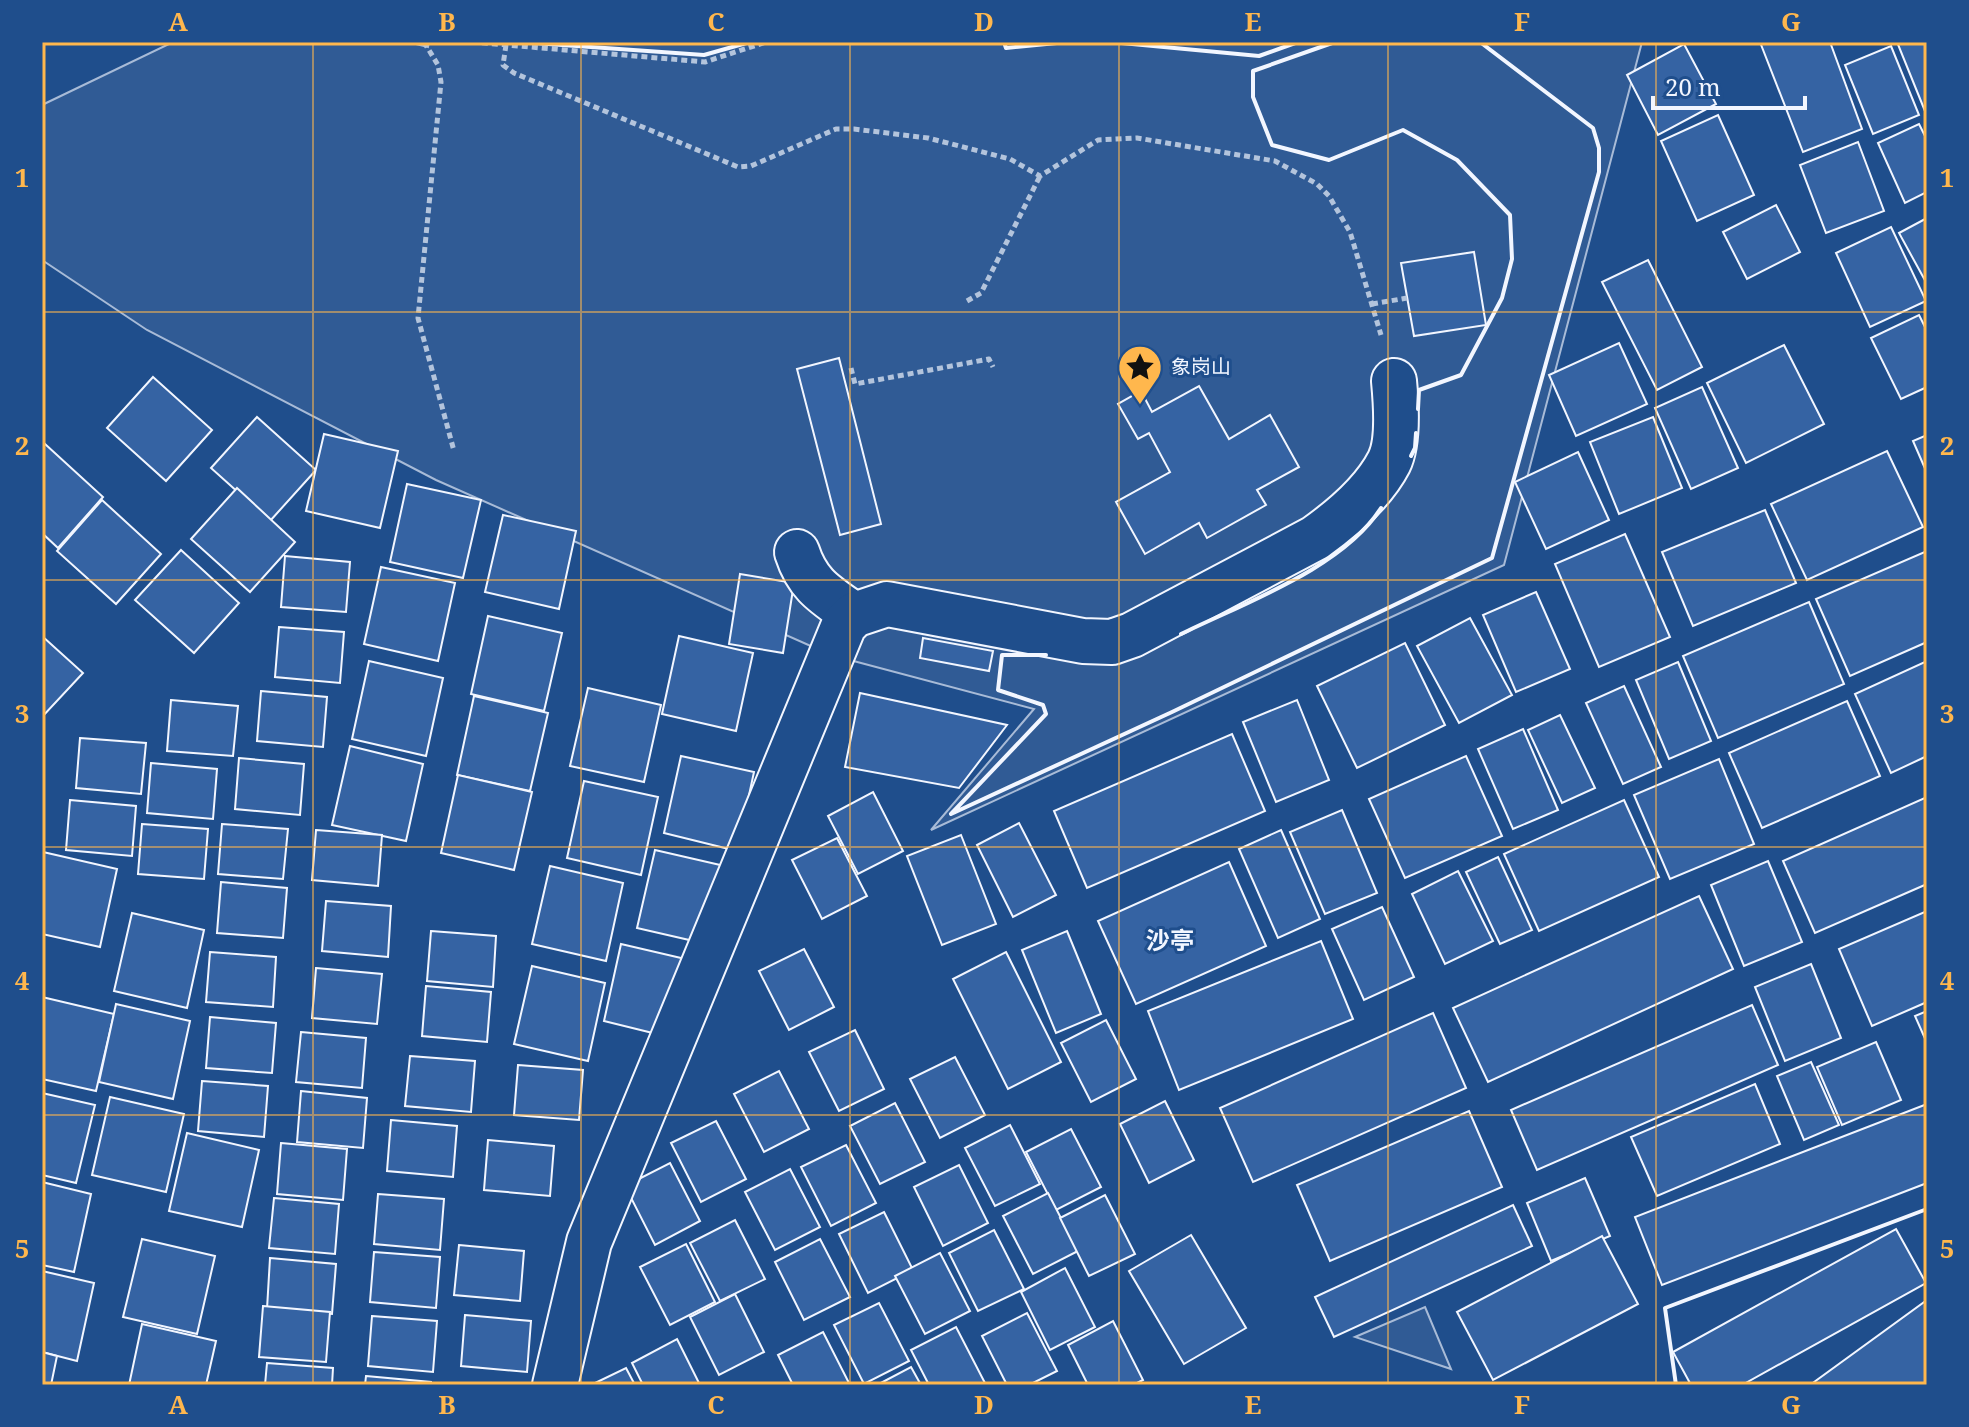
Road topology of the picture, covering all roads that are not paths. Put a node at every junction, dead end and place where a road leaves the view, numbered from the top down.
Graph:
1 (1394, 381) road end
2 (797, 552) dead end
3 (854, 615) junction
4 (555, 1385) edge

1 - 3 lane
2 - 3 lane
3 - 4 lane

